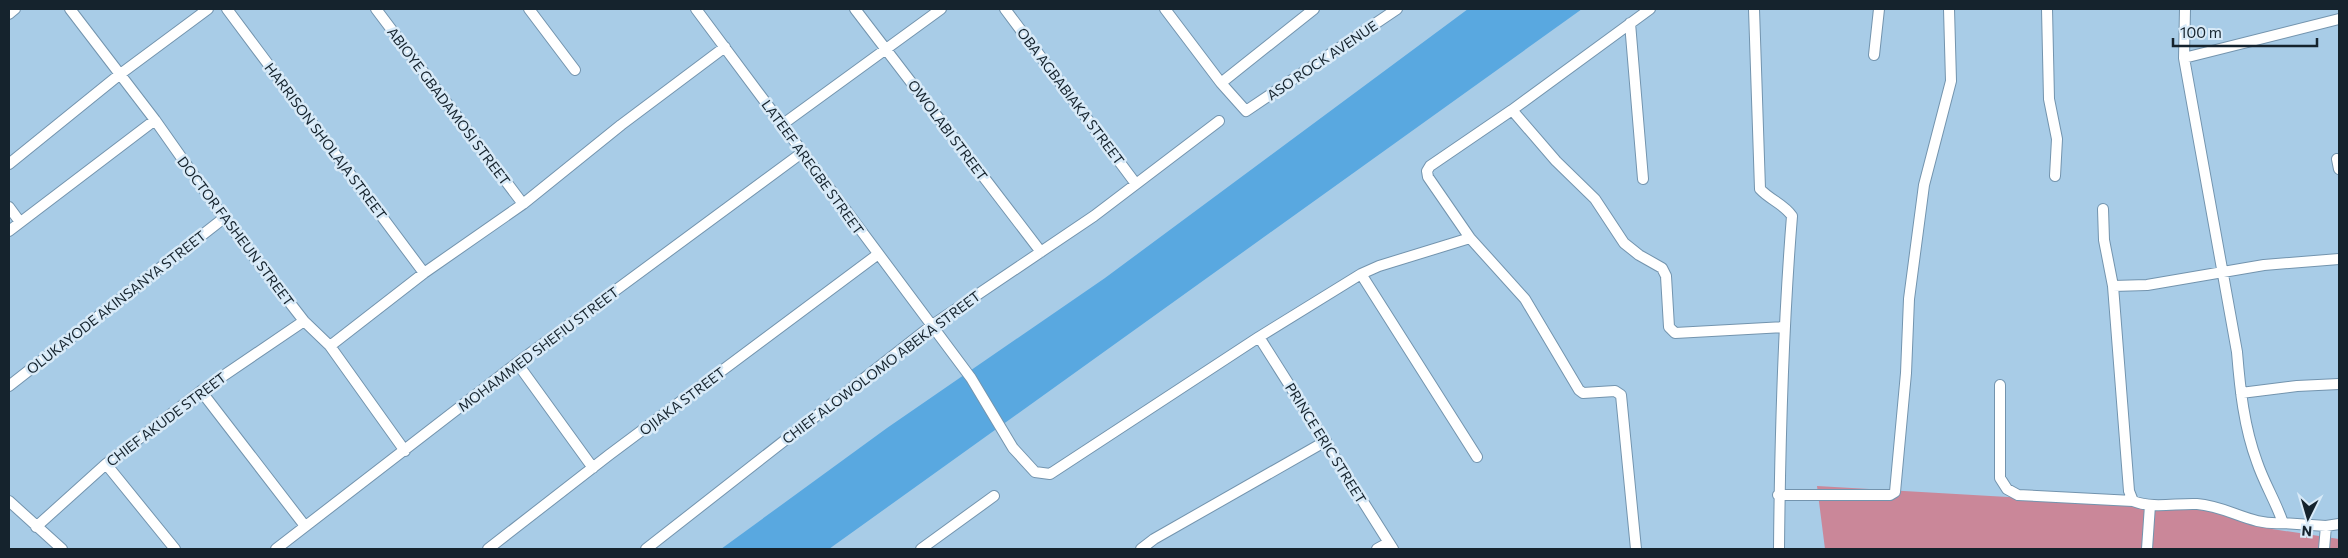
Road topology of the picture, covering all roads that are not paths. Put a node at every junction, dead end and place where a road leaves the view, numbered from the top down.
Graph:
1 (15, 9) edge
2 (70, 9) edge
3 (208, 9) edge
4 (227, 9) edge
5 (376, 9) edge
6 (529, 9) edge
7 (696, 9) edge
8 (855, 9) edge
9 (941, 9) edge
10 (1005, 9) edge
11 (1165, 9) edge
12 (1314, 9) edge
13 (1397, 9) edge
14 (1650, 9) edge
15 (1754, 9) edge
16 (1879, 9) edge
17 (1949, 9) edge
18 (2047, 9) edge
19 (2185, 9) edge
20 (2337, 9) edge
21 (9, 14) edge
22 (2339, 14) edge
23 (2339, 19) edge
24 (1630, 23) junction
25 (725, 47) junction
26 (887, 50) junction
27 (1874, 55) dead end
28 (2184, 58) junction
29 (575, 70) dead end
30 (119, 75) junction
31 (1221, 83) junction
32 (1512, 110) junction
33 (155, 120) junction
34 (1219, 121) dead end
35 (783, 124) junction
36 (803, 152) junction
37 (9, 164) edge
38 (2055, 176) dead end
39 (1643, 179) dead end
40 (1136, 184) junction
41 (523, 204) junction
42 (9, 207) edge
43 (2103, 209) dead end
44 (224, 218) junction
45 (20, 222) junction
46 (9, 231) edge
47 (1470, 238) junction
48 (1041, 252) junction
49 (877, 255) junction
50 (2339, 259) edge
51 (2223, 271) junction
52 (424, 274) junction
53 (1361, 274) junction
54 (2113, 286) junction
55 (304, 321) junction
56 (931, 326) junction
57 (1786, 327) junction
58 (1259, 337) junction
59 (330, 346) junction
60 (517, 363) junction
61 (2339, 384) edge
62 (2000, 385) dead end
63 (9, 386) edge
64 (201, 391) junction
65 (2241, 393) junction
66 (1326, 440) junction
67 (405, 451) junction
68 (1477, 457) dead end
69 (106, 464) junction
70 (593, 468) junction
71 (1778, 495) junction
72 (994, 496) dead end
73 (9, 501) edge
74 (2133, 501) junction
75 (2150, 505) junction
76 (2283, 523) junction
77 (2339, 524) edge
78 (306, 526) junction
79 (2326, 526) junction
80 (36, 527) junction
81 (1390, 546) edge
82 (62, 549) edge
83 (175, 549) edge
84 (276, 549) edge
85 (488, 549) edge
86 (646, 549) edge
87 (920, 549) edge
88 (1141, 549) edge
89 (1377, 549) edge
90 (1636, 549) edge
91 (1779, 549) edge
92 (2147, 549) edge
93 (2324, 549) edge

1 - 21 street
2 - 30 street, DOCTOR FASHEUN STREET
3 - 30 street
4 - 52 street, HARRISON SHOLAJA STREET
5 - 41 street, ABIOYE GBADAMOSI STREET
6 - 29 street
7 - 25 street, LATEEF AREGBE STREET
8 - 26 street, OWOLABI STREET
9 - 26 street
10 - 40 street, OBA AGBABIAKA STREET
11 - 31 street
12 - 31 street
13 - 31 street, ASO ROCK AVENUE
14 - 24 street
15 - 57 street
16 - 27 street
17 - 71 street
18 - 38 street
19 - 28 street
20 - 22 street
23 - 28 street
24 - 32 street
24 - 39 street
25 - 35 street, LATEEF AREGBE STREET
25 - 41 street
26 - 35 street
26 - 48 street, OWOLABI STREET
28 - 51 street
30 - 33 street, DOCTOR FASHEUN STREET
30 - 37 street
32 - 47 street
32 - 57 street
33 - 44 street, DOCTOR FASHEUN STREET
33 - 45 street
34 - 40 street, CHIEF ALOWOLOMO ABEKA STREET
35 - 36 street, LATEEF AREGBE STREET
36 - 49 street, LATEEF AREGBE STREET
36 - 60 street, MOHAMMED SHEFIU STREET
40 - 48 street, CHIEF ALOWOLOMO ABEKA STREET
41 - 52 street
42 - 45 street
43 - 54 street
44 - 55 street, DOCTOR FASHEUN STREET
44 - 63 street, OLUKAYODE AKINSANYA STREET
45 - 46 street
47 - 53 street, LATEEF AREGBE STREET
47 - 90 street
48 - 56 street, CHIEF ALOWOLOMO ABEKA STREET
49 - 56 street, LATEEF AREGBE STREET
49 - 70 street, OJIAKA STREET
50 - 51 street
51 - 54 street
51 - 65 street
52 - 59 street
53 - 58 street, LATEEF AREGBE STREET
53 - 68 street
54 - 74 street
55 - 59 street, DOCTOR FASHEUN STREET
55 - 64 street, CHIEF AKUDE STREET
56 - 58 street, LATEEF AREGBE STREET
56 - 86 street, CHIEF ALOWOLOMO ABEKA STREET
57 - 71 street
58 - 66 street, PRINCE ERIC STREET
59 - 67 street, DOCTOR FASHEUN STREET
60 - 67 street, MOHAMMED SHEFIU STREET
60 - 70 street
61 - 65 street
62 - 74 street
64 - 69 street, CHIEF AKUDE STREET
64 - 78 street
65 - 76 street
66 - 81 street, PRINCE ERIC STREET
66 - 88 street
67 - 78 street, MOHAMMED SHEFIU STREET
69 - 80 street, CHIEF AKUDE STREET
69 - 83 street
70 - 85 street, OJIAKA STREET
71 - 91 street
72 - 87 street
73 - 80 street
74 - 75 street
75 - 76 street
75 - 92 street
76 - 79 street
77 - 79 street
78 - 84 street, MOHAMMED SHEFIU STREET
79 - 93 street
80 - 82 street
81 - 89 street

